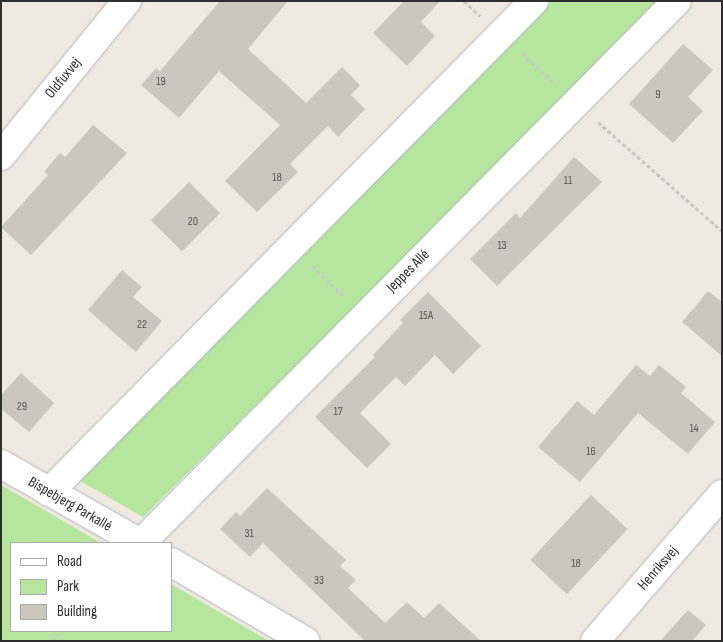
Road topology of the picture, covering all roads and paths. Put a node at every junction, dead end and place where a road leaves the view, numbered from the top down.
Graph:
1 (127, 1) edge
2 (534, 1) edge
3 (677, 1) edge
4 (501, 35) junction
5 (575, 102) junction
6 (1, 156) edge
7 (722, 231) edge
8 (292, 248) junction
9 (365, 314) junction
10 (1, 464) edge
11 (49, 492) junction
12 (722, 494) edge
13 (138, 542) edge
14 (141, 542) edge
15 (172, 563) edge
16 (304, 641) edge
17 (595, 641) edge

1 - 6 street, Oldfuxvej
2 - 4 street
3 - 5 street, Jeppes Allé
4 - 5 path
4 - 8 street
5 - 7 path
5 - 9 street, Jeppes Allé
8 - 9 path
8 - 11 street
9 - 14 street, Jeppes Allé
10 - 11 street, Bispebjerg Parkallé
11 - 13 street, Bispebjerg Parkallé
12 - 17 street, Henriksvej
15 - 16 street

